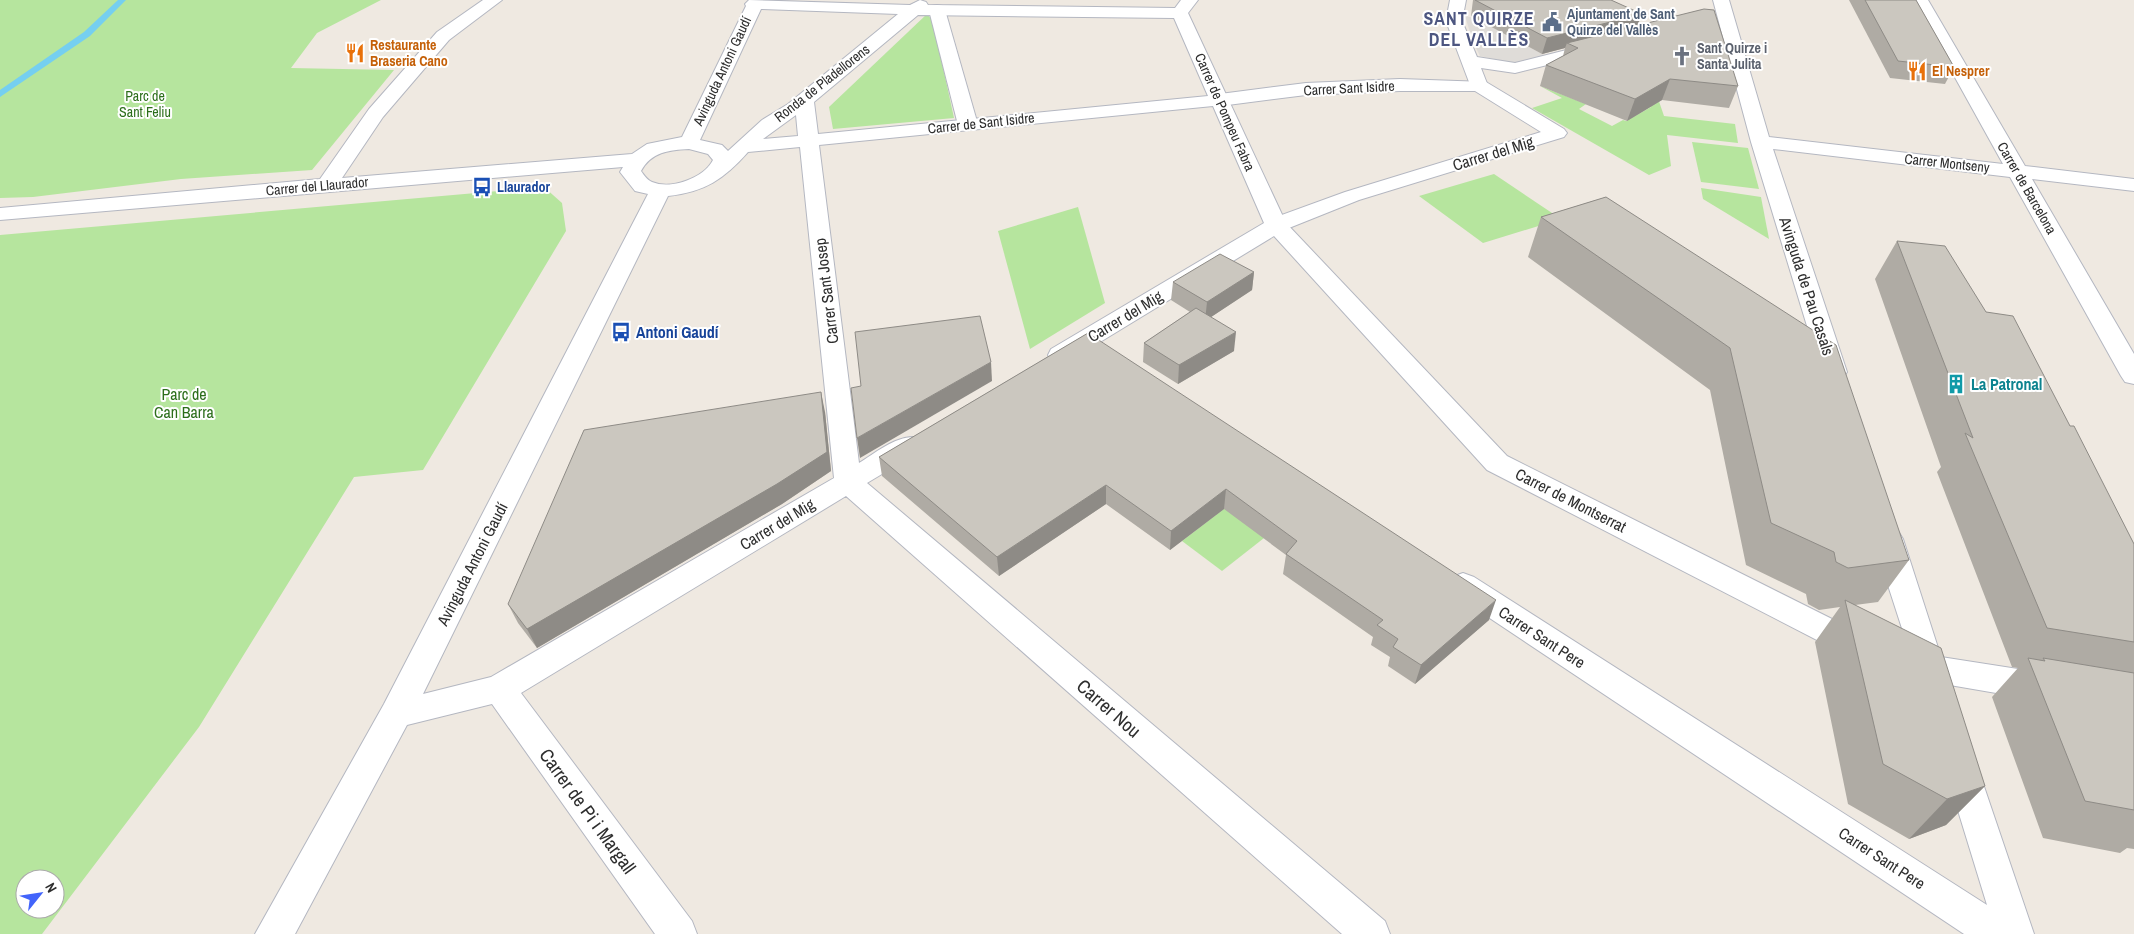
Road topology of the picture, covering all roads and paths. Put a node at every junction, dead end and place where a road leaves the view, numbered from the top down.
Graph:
1 (494, 0) edge
2 (1458, 0) edge
3 (1920, 0) edge
4 (755, 2) edge
5 (926, 7) edge
6 (1185, 7) edge
7 (1718, 11) edge
8 (1616, 42) edge
9 (1469, 61) junction
10 (1479, 86) junction
11 (804, 100) junction
12 (1220, 100) junction
13 (968, 125) junction
14 (809, 140) junction
15 (1761, 142) junction
16 (689, 143) junction
17 (742, 147) junction
18 (635, 160) junction
19 (721, 170) junction
20 (2017, 171) junction
21 (328, 185) junction
22 (2134, 185) edge
23 (661, 190) junction
24 (0, 214) edge
25 (1276, 225) junction
26 (1036, 369) edge
27 (2134, 376) edge
28 (1840, 389) edge
29 (933, 431) edge
30 (848, 482) junction
31 (1881, 518) edge
32 (1438, 569) edge
33 (1923, 685) junction
34 (499, 689) junction
35 (2075, 693) edge
36 (396, 714) junction
37 (274, 934) edge
38 (678, 934) edge
39 (1371, 934) edge
40 (1998, 934) edge
41 (2015, 934) edge

1 - 21 street
2 - 9 street
3 - 20 street, Carrer de Barcelona
4 - 5 street
4 - 16 street, Avinguda Antoni Gaudí
5 - 6 street
5 - 11 street, Ronda de Pladellorens
5 - 13 street
6 - 12 street, Carrer de Pompeu Fabra
7 - 15 street, Avinguda de Pau Casals
8 - 9 street
9 - 10 street
10 - 12 street, Carrer Sant Isidre
10 - 25 street, Carrer del Mig
11 - 14 street, Carrer Sant Josep
11 - 17 street, Ronda de Pladellorens
12 - 13 street, Carrer de Sant Isidre
12 - 25 street, Carrer de Pompeu Fabra
13 - 14 street, Carrer de Sant Isidre
14 - 17 street, Carrer de Sant Isidre
14 - 30 street, Carrer Sant Josep
15 - 20 street, Carrer Montseny
15 - 28 street, Avinguda de Pau Casals
16 - 18 street
16 - 19 street
17 - 19 street, Ronda de Pladellorens
18 - 21 street, Carrer del Llaurador
18 - 23 street
19 - 23 street, Ronda de Pladellorens
20 - 22 street, Carrer Montseny
20 - 27 street, Carrer de Barcelona
21 - 24 street, Carrer del Llaurador
23 - 36 street, Avinguda Antoni Gaudí
25 - 26 street, Carrer del Mig
25 - 33 street, Carrer de Montserrat
29 - 30 street, Carrer del Mig
30 - 34 street, Carrer del Mig
30 - 39 street, Carrer Nou
31 - 33 street
32 - 40 street, Carrer Sant Pere
33 - 35 street, Carrer de Montserrat
33 - 41 street
34 - 36 street, Carrer del Mig
34 - 38 street, Carrer de Pi i Margall
36 - 37 street, Avinguda Antoni Gaudí

